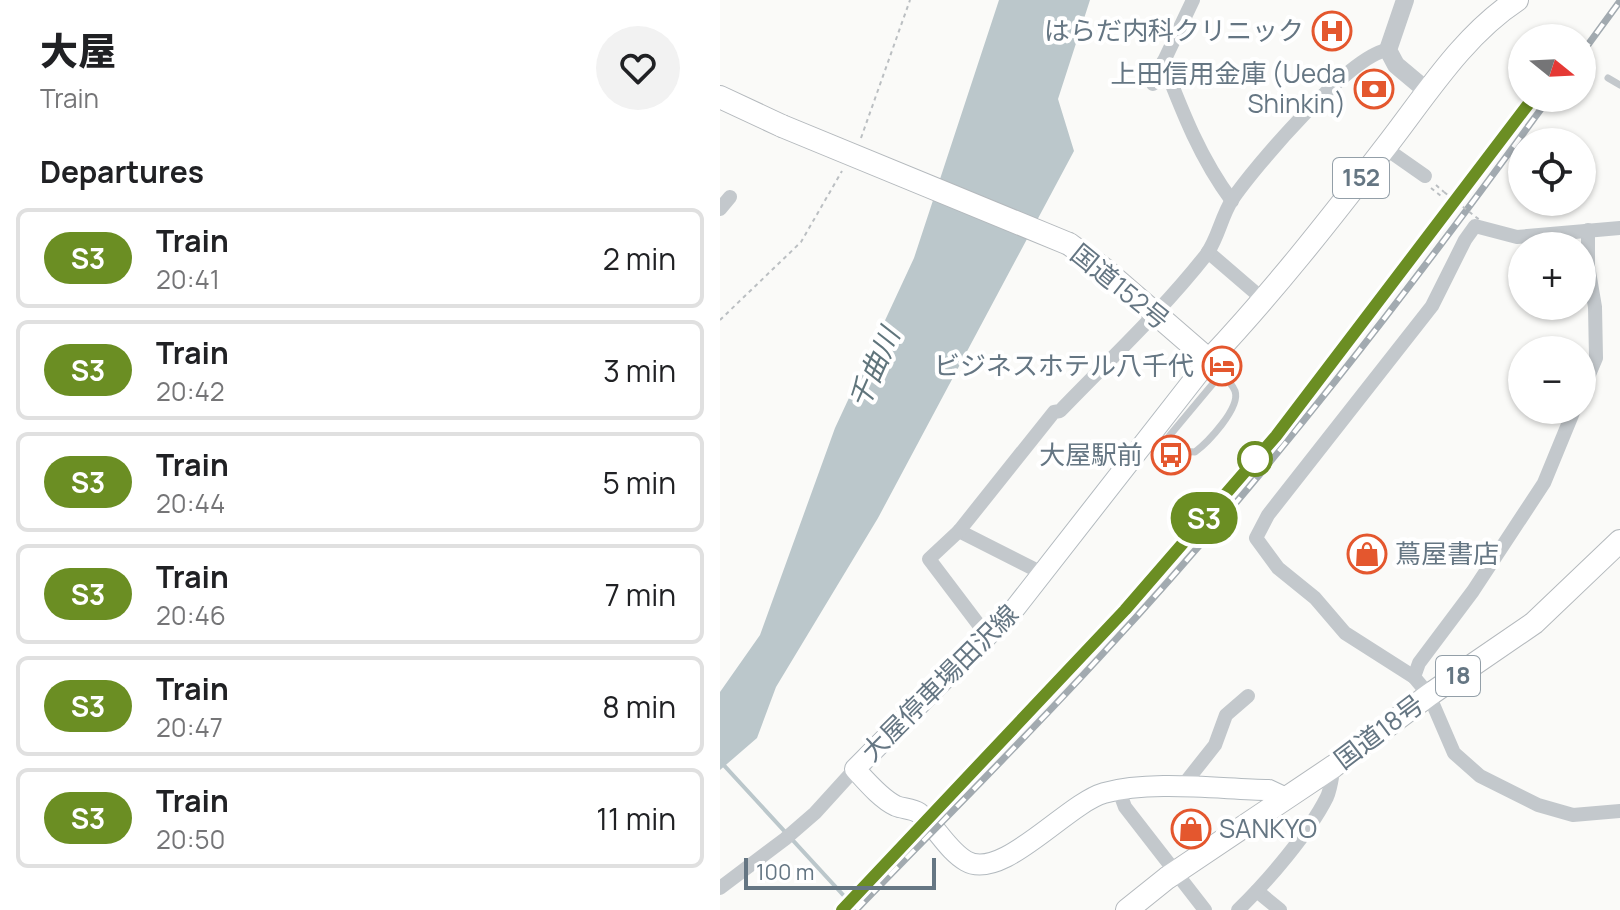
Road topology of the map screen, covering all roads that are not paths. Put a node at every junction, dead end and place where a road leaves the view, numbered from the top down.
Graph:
1 (1193, 0) edge
2 (1405, 0) edge
3 (1517, 0) edge
4 (1388, 50) junction
5 (1163, 62) junction
6 (1608, 78) dead end
7 (1153, 84) dead end
8 (1620, 85) edge
9 (1427, 91) junction
10 (720, 97) edge
11 (1385, 148) junction
12 (1425, 176) dead end
13 (1232, 201) junction
14 (1620, 228) edge
15 (1588, 230) junction
16 (1208, 252) junction
17 (1265, 301) junction
18 (1154, 314) junction
19 (1596, 336) edge
20 (1215, 367) junction
21 (1568, 424) edge
22 (1159, 436) junction
23 (959, 531) junction
24 (1620, 541) edge
25 (1044, 574) junction
26 (988, 637) junction
27 (1414, 677) junction
28 (1429, 695) junction
29 (1248, 696) dead end
30 (1334, 766) junction
31 (855, 769) junction
32 (1181, 788) junction
33 (1119, 791) junction
34 (1286, 798) junction
35 (1620, 811) edge
36 (1177, 872) junction
37 (720, 888) edge
38 (1257, 891) junction
39 (1127, 910) edge
40 (1205, 910) edge
41 (1238, 910) edge
42 (1280, 910) edge

1 - 5 street
2 - 4 street
3 - 9 highway, 152
4 - 9 street
4 - 13 street
5 - 7 street
5 - 13 street
6 - 8 lane
9 - 11 highway, 152
10 - 18 highway, 国道152号, bridge
11 - 12 street
11 - 17 highway, 152
13 - 16 street
14 - 15 street
15 - 19 street
15 - 27 street
16 - 17 street
16 - 18 street
17 - 20 highway, 152
18 - 20 highway, 国道152号
18 - 23 street
20 - 22 main road, 大屋停車場田沢線
20 - 22 lane
21 - 27 street
22 - 25 main road, 大屋停車場田沢線
23 - 25 street
23 - 26 street
24 - 28 highway, 国道18号 / 18
25 - 26 main road, 大屋停車場田沢線
26 - 31 main road, 大屋停車場田沢線
27 - 28 street
28 - 30 highway, 国道18号 / 18
28 - 35 street
29 - 32 street
30 - 34 highway, 国道18号 / 18
30 - 38 street
31 - 33 main road, 大屋停車場田沢線
31 - 37 street
32 - 33 main road, 大屋停車場田沢線
32 - 34 main road, 大屋停車場田沢線
33 - 36 street
34 - 36 highway, 国道18号 / 18
36 - 39 highway, 国道18号 / 18
36 - 40 street
38 - 41 street
38 - 42 street

